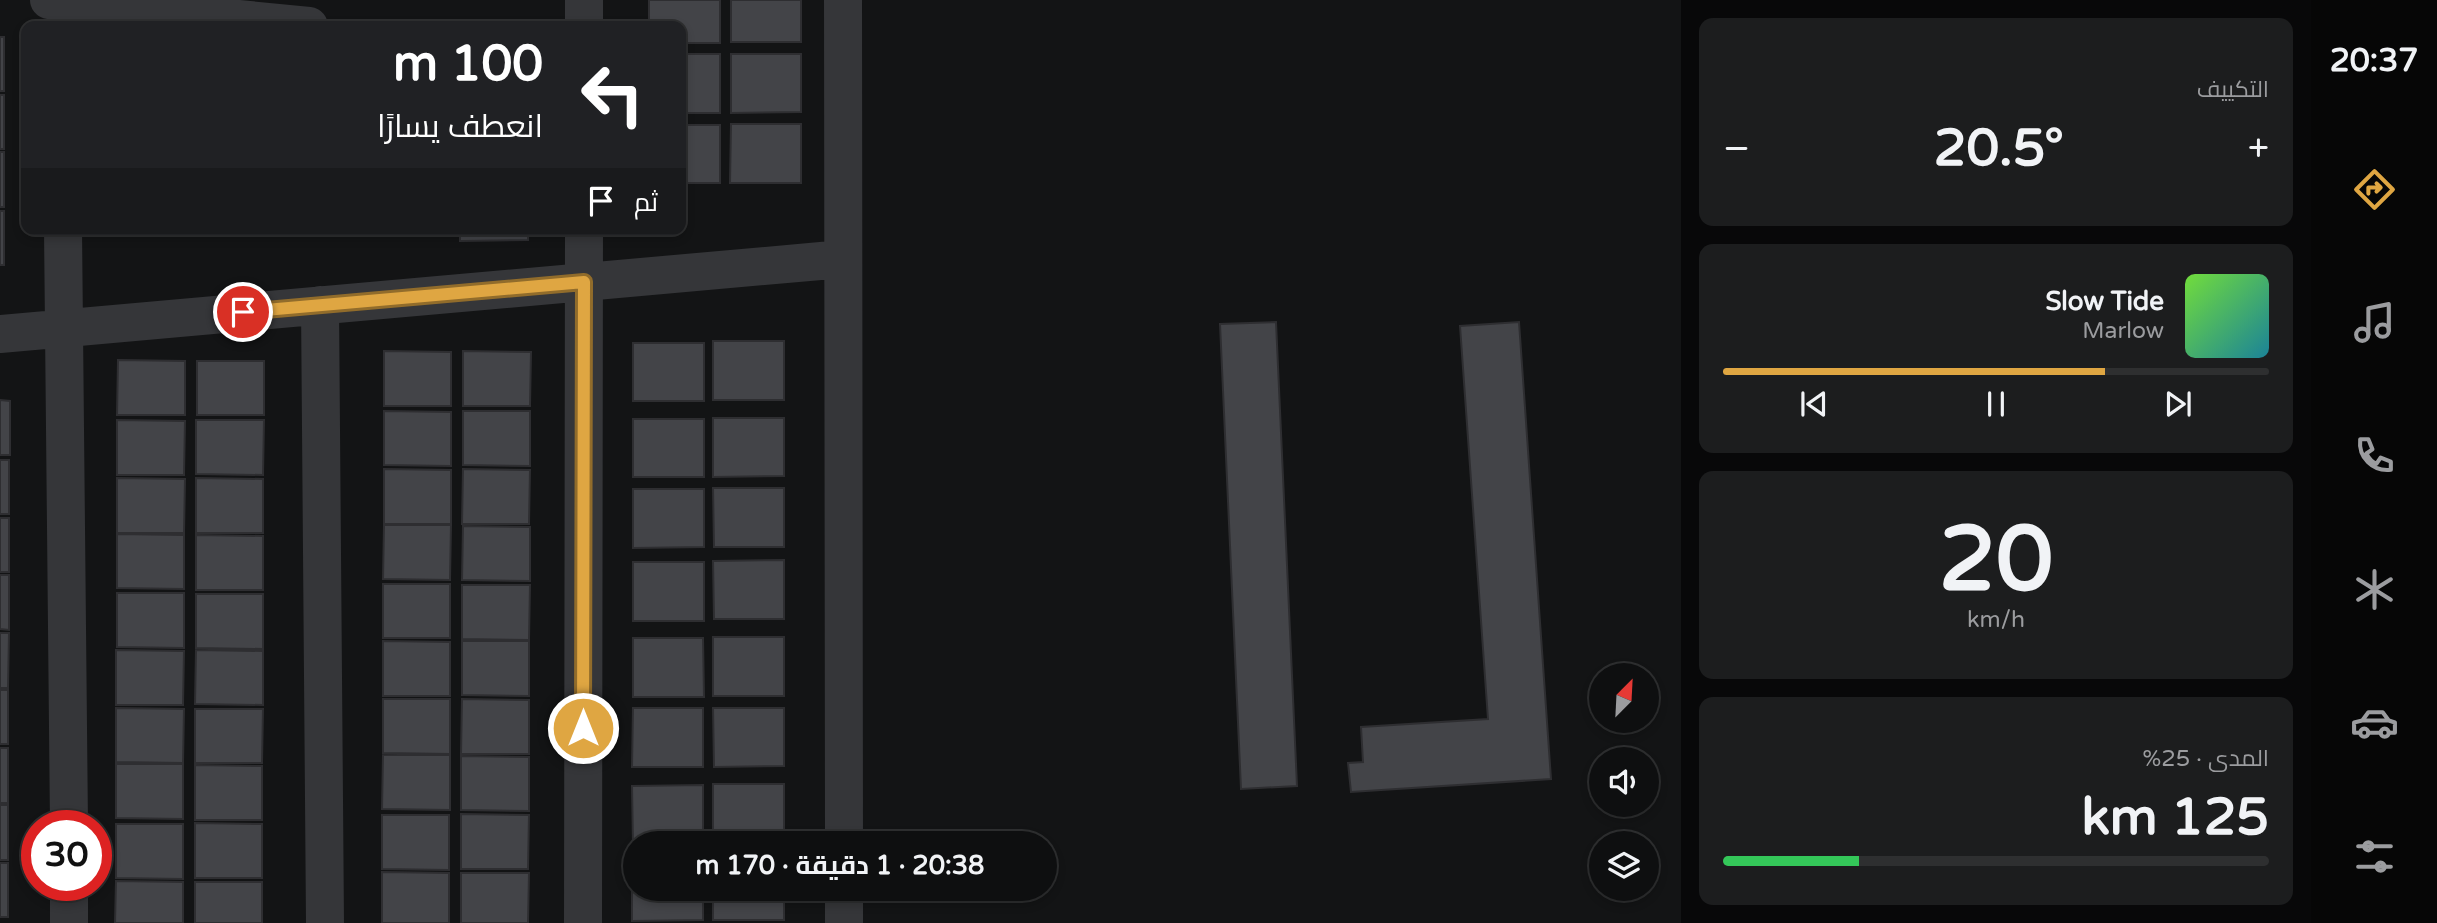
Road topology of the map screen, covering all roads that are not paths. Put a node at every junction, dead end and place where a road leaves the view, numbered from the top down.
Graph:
1 (326, 0) edge
2 (584, 0) edge
3 (843, 0) edge
4 (58, 7) edge
5 (243, 21) edge
6 (326, 21) edge
7 (584, 21) edge
8 (63, 235) edge
9 (584, 235) edge
10 (843, 259) junction
11 (584, 282) junction
12 (320, 305) junction
13 (64, 328) junction
14 (0, 334) edge
15 (69, 810) edge
16 (844, 831) edge
17 (69, 901) edge
18 (844, 901) edge
19 (69, 923) edge
20 (325, 923) edge
21 (583, 923) edge
22 (844, 923) edge

1 - 6 street
2 - 7 street
3 - 10 street
4 - 5 street
8 - 13 street
9 - 11 street
10 - 11 street
10 - 16 street
11 - 12 street
11 - 21 street
12 - 13 street
12 - 20 street
13 - 14 street
13 - 15 street
17 - 19 street
18 - 22 street

